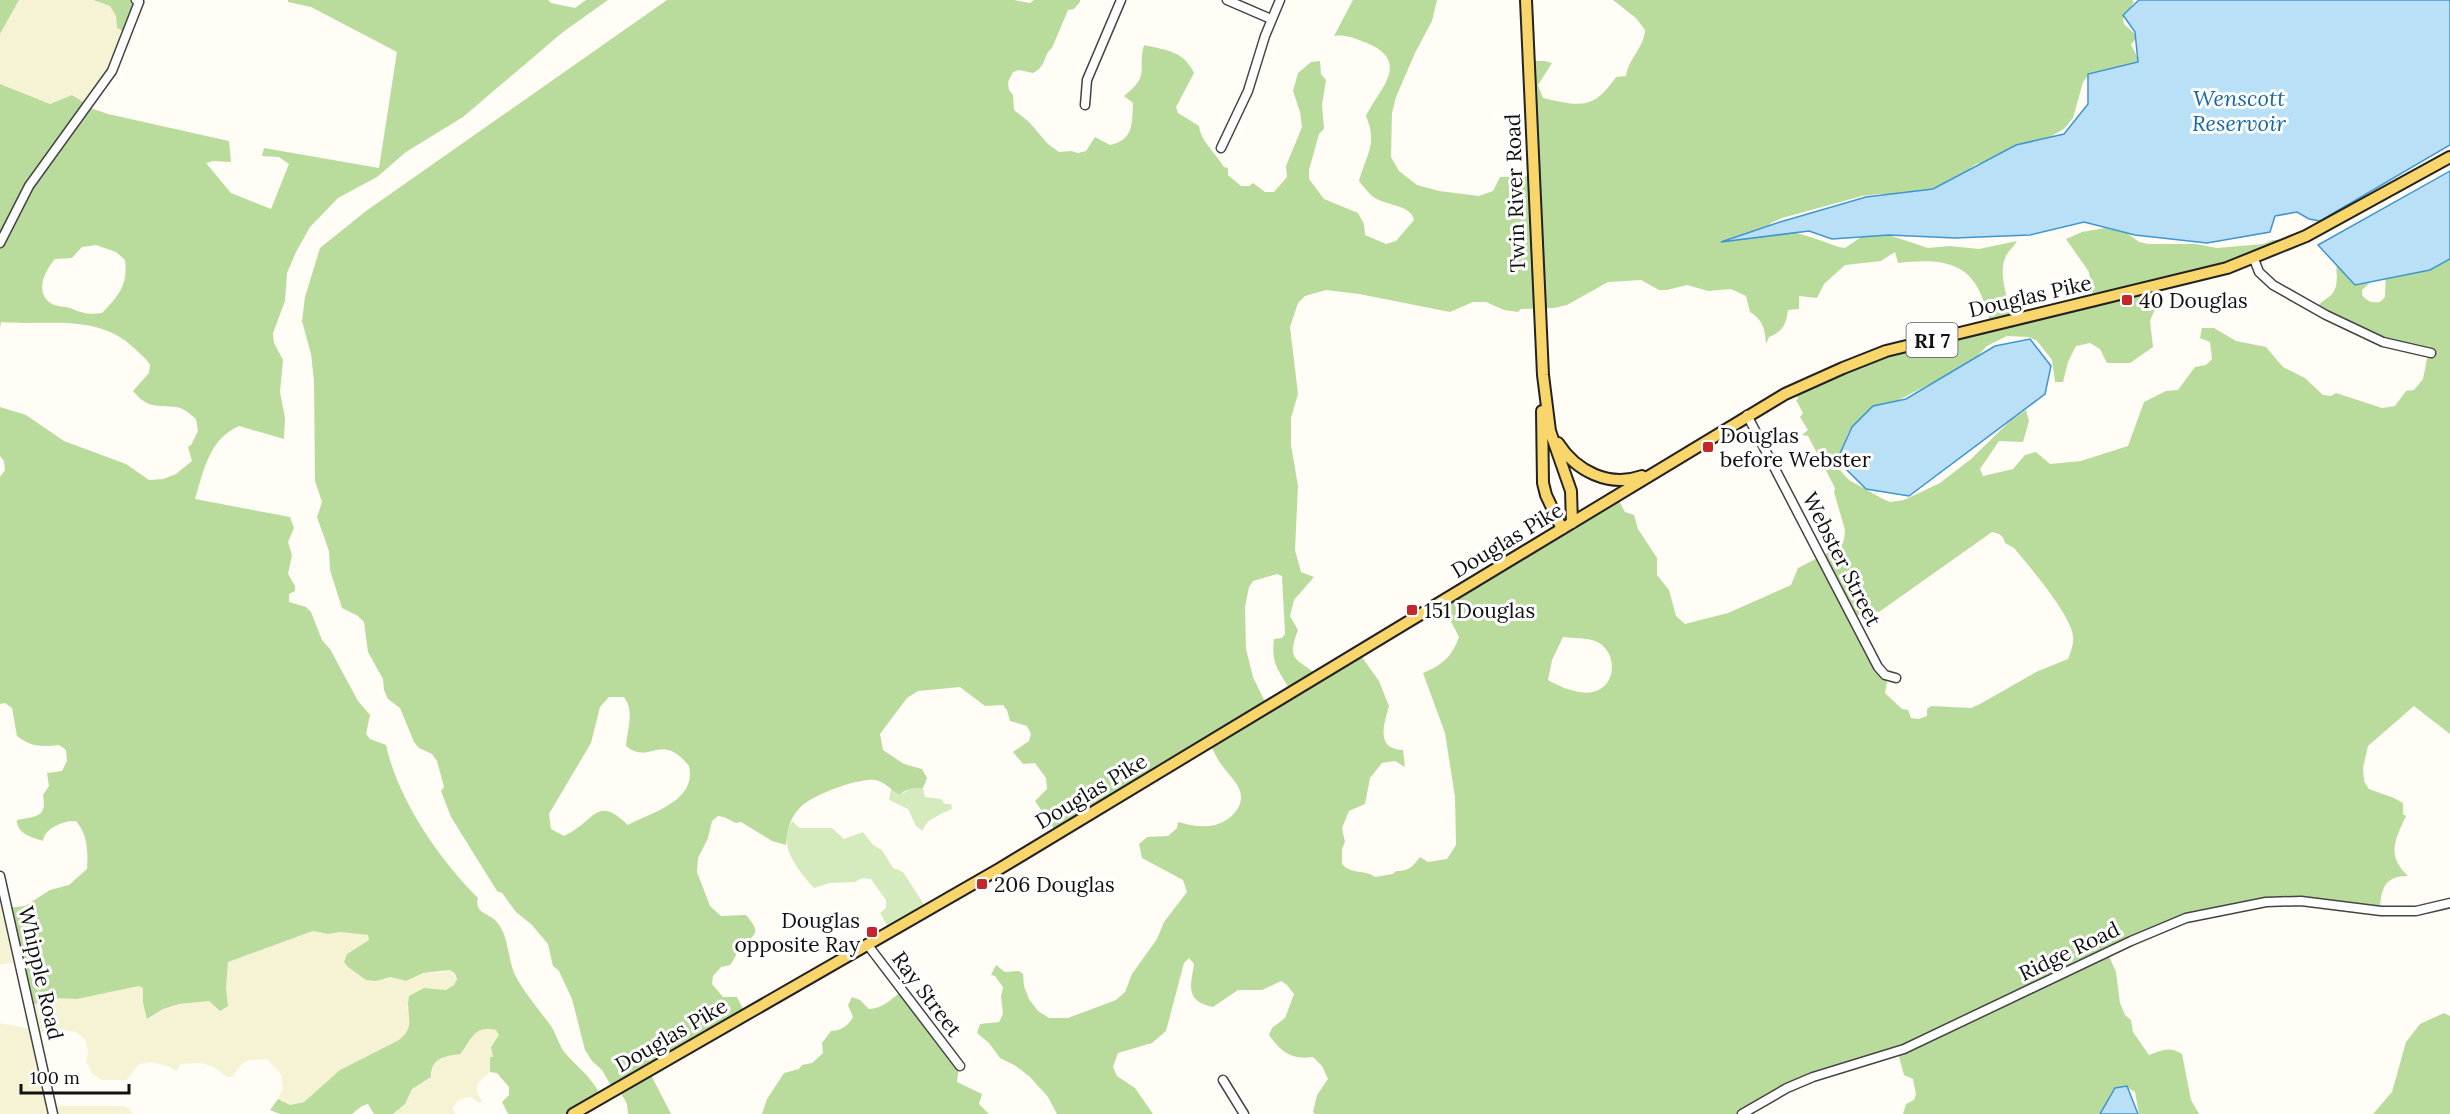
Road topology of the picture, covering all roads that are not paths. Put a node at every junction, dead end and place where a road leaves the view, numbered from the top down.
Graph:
1 (136, 0) edge
2 (1121, 0) edge
3 (1227, 0) edge
4 (1280, 0) edge
5 (1526, 0) edge
6 (1271, 19) junction
7 (1085, 105) dead end
8 (1221, 148) dead end
9 (2450, 158) edge
10 (0, 243) edge
11 (2254, 259) junction
12 (2431, 353) dead end
13 (1544, 384) junction
14 (1748, 416) junction
15 (1550, 431) junction
16 (1659, 470) junction
17 (1572, 523) junction
18 (1562, 529) junction
19 (1896, 678) dead end
20 (0, 876) edge
21 (2450, 903) edge
22 (867, 944) junction
23 (960, 1065) dead end
24 (1223, 1080) dead end
25 (53, 1114) edge
26 (573, 1114) edge
27 (1244, 1114) edge
28 (1742, 1114) edge

1 - 10 street
2 - 7 street
3 - 6 street
4 - 6 street
5 - 13 main road, Twin River Road
6 - 8 street
9 - 11 main road, Douglas Pike / RI 7
11 - 12 street
11 - 14 main road, Douglas Pike / RI 7
13 - 15 main road, Twin River Road
13 - 18 main road, Twin River Road
14 - 16 main road, Douglas Pike / RI 7
14 - 19 street, Webster Street
15 - 16 main road
15 - 17 main road, Twin River Road
16 - 17 main road, Douglas Pike / RI 7
17 - 18 main road, Douglas Pike / RI 7
18 - 22 main road, Douglas Pike / RI 7
20 - 25 street, Whipple Road
21 - 28 street, Ridge Road
22 - 23 street, Ray Street
22 - 26 main road, Douglas Pike / RI 7
24 - 27 street

